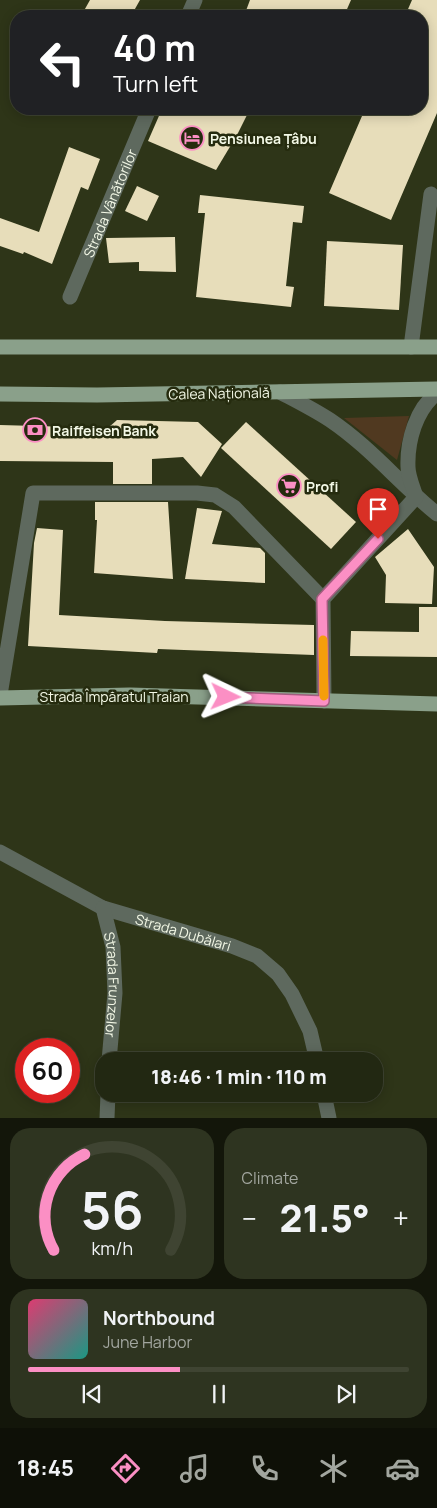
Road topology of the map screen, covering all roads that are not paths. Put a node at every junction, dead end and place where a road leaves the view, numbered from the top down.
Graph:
1 (146, 115) edge
2 (431, 194) dead end
3 (70, 297) dead end
4 (0, 347) edge
5 (411, 347) junction
6 (437, 347) edge
7 (437, 389) edge
8 (280, 392) junction
9 (437, 393) edge
10 (0, 394) edge
11 (416, 497) junction
12 (437, 514) edge
13 (322, 599) junction
14 (0, 696) edge
15 (324, 701) junction
16 (437, 704) edge
17 (0, 852) edge
18 (103, 908) junction
19 (110, 1052) edge
20 (315, 1052) edge
21 (108, 1102) edge
22 (326, 1102) edge
23 (107, 1118) edge
24 (329, 1118) edge

1 - 3 street, Strada Vânătorilor
2 - 5 street
4 - 5 main road
5 - 6 main road
7 - 8 main road, Calea Națională
8 - 10 main road, Calea Națională
8 - 11 street
9 - 11 street
11 - 12 street
11 - 13 street
13 - 14 street
13 - 15 street
14 - 15 main road, Strada Împăratul Traian
15 - 16 main road, Strada Împăratul Traian
17 - 18 street, Strada Dubălari
18 - 19 street, Strada Frunzelor
18 - 20 street, Strada Dubălari
21 - 23 street
22 - 24 street

